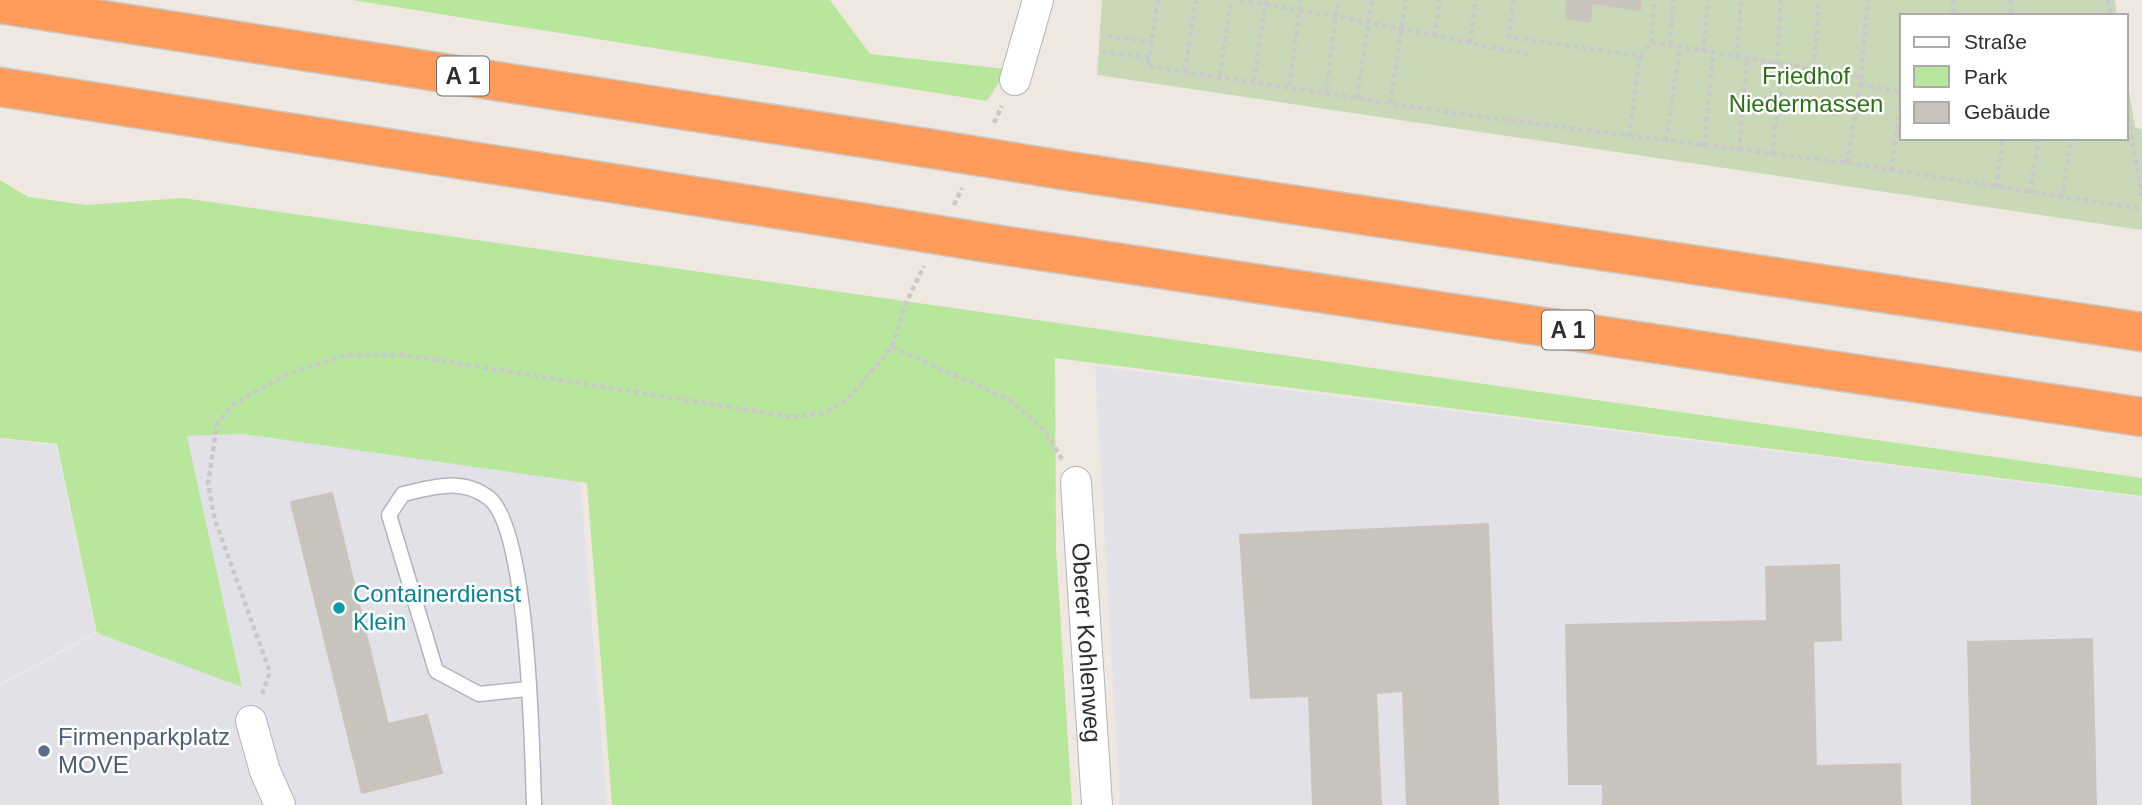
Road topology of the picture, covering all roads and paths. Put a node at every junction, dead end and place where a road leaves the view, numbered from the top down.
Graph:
1 (1038, 0) edge
2 (1157, 0) edge
3 (1196, 0) edge
4 (1231, 0) edge
5 (1240, 0) edge
6 (1301, 0) edge
7 (1338, 0) edge
8 (1372, 0) edge
9 (1406, 0) edge
10 (1440, 0) edge
11 (1476, 0) edge
12 (1513, 0) edge
13 (1654, 0) edge
14 (1673, 0) edge
15 (1708, 0) edge
16 (1741, 0) edge
17 (1781, 0) edge
18 (1819, 0) edge
19 (1868, 0) edge
20 (1266, 2) edge
21 (0, 4) edge
22 (1300, 10) junction
23 (1336, 16) junction
24 (1368, 22) junction
25 (1401, 29) junction
26 (1107, 36) dead end
27 (1434, 36) junction
28 (1152, 42) junction
29 (1470, 43) junction
30 (1652, 43) junction
31 (1670, 45) junction
32 (1679, 47) junction
33 (1102, 52) dead end
34 (1703, 52) junction
35 (1713, 54) junction
36 (1530, 55) dead end
37 (1640, 56) junction
38 (1149, 57) junction
39 (1737, 57) junction
40 (1747, 59) junction
41 (1780, 64) junction
42 (1814, 68) junction
43 (1185, 71) junction
44 (1220, 75) junction
45 (1861, 77) junction
46 (1015, 80) dead end
47 (1254, 81) junction
48 (1860, 85) junction
49 (1289, 86) junction
50 (0, 87) edge
51 (1326, 92) junction
52 (1900, 93) edge
53 (1357, 97) junction
54 (1390, 103) junction
55 (1900, 107) edge
56 (2128, 129) edge
57 (1629, 136) junction
58 (2003, 140) edge
59 (2039, 140) edge
60 (2071, 140) edge
61 (1666, 141) junction
62 (1704, 147) junction
63 (1738, 151) junction
64 (1772, 155) junction
65 (1847, 163) junction
66 (1891, 171) junction
67 (1996, 188) junction
68 (2030, 193) junction
69 (2142, 196) edge
70 (2063, 198) junction
71 (2142, 208) edge
72 (2142, 332) edge
73 (2142, 417) edge
74 (1076, 482) joint
75 (527, 689) junction
76 (251, 720) joint
77 (280, 805) edge
78 (534, 805) edge
79 (1097, 805) edge

1 - 46 street
2 - 28 path
3 - 43 path
4 - 44 path
5 - 20 path
6 - 22 path
7 - 23 path
8 - 24 path
9 - 25 path
10 - 27 path
11 - 29 path
12 - 37 path
13 - 30 path
14 - 31 path
15 - 34 path
16 - 39 path
17 - 41 path
18 - 42 path
19 - 45 path
20 - 22 path
20 - 47 path
21 - 72 highway, A 1, bridge
22 - 23 path
22 - 49 path
23 - 24 path
23 - 51 path
24 - 25 path
24 - 53 path
25 - 27 path
25 - 54 path
26 - 28 path
27 - 29 path
28 - 38 path
29 - 36 path
30 - 31 path
30 - 37 path
31 - 32 path
32 - 34 path
32 - 61 path
33 - 38 path
34 - 35 path
35 - 39 path
35 - 62 path
37 - 57 path
38 - 43 path
39 - 40 path
40 - 41 path
40 - 63 path
41 - 42 path
41 - 64 path
42 - 45 path
43 - 44 path
44 - 47 path
45 - 48 path
47 - 49 path
48 - 52 path
48 - 65 path
49 - 51 path
50 - 73 highway, A 1, bridge
51 - 53 path
53 - 54 path
54 - 57 path
55 - 66 path
56 - 69 path
57 - 61 path
58 - 67 path
59 - 68 path
60 - 70 path
61 - 62 path
62 - 63 path
63 - 64 path
64 - 65 path
65 - 66 path
66 - 67 path
67 - 68 path
68 - 70 path
70 - 71 path
74 - 76 path
74 - 79 street, Oberer Kohlenweg
75 - 75 lane
75 - 78 lane
76 - 77 street

